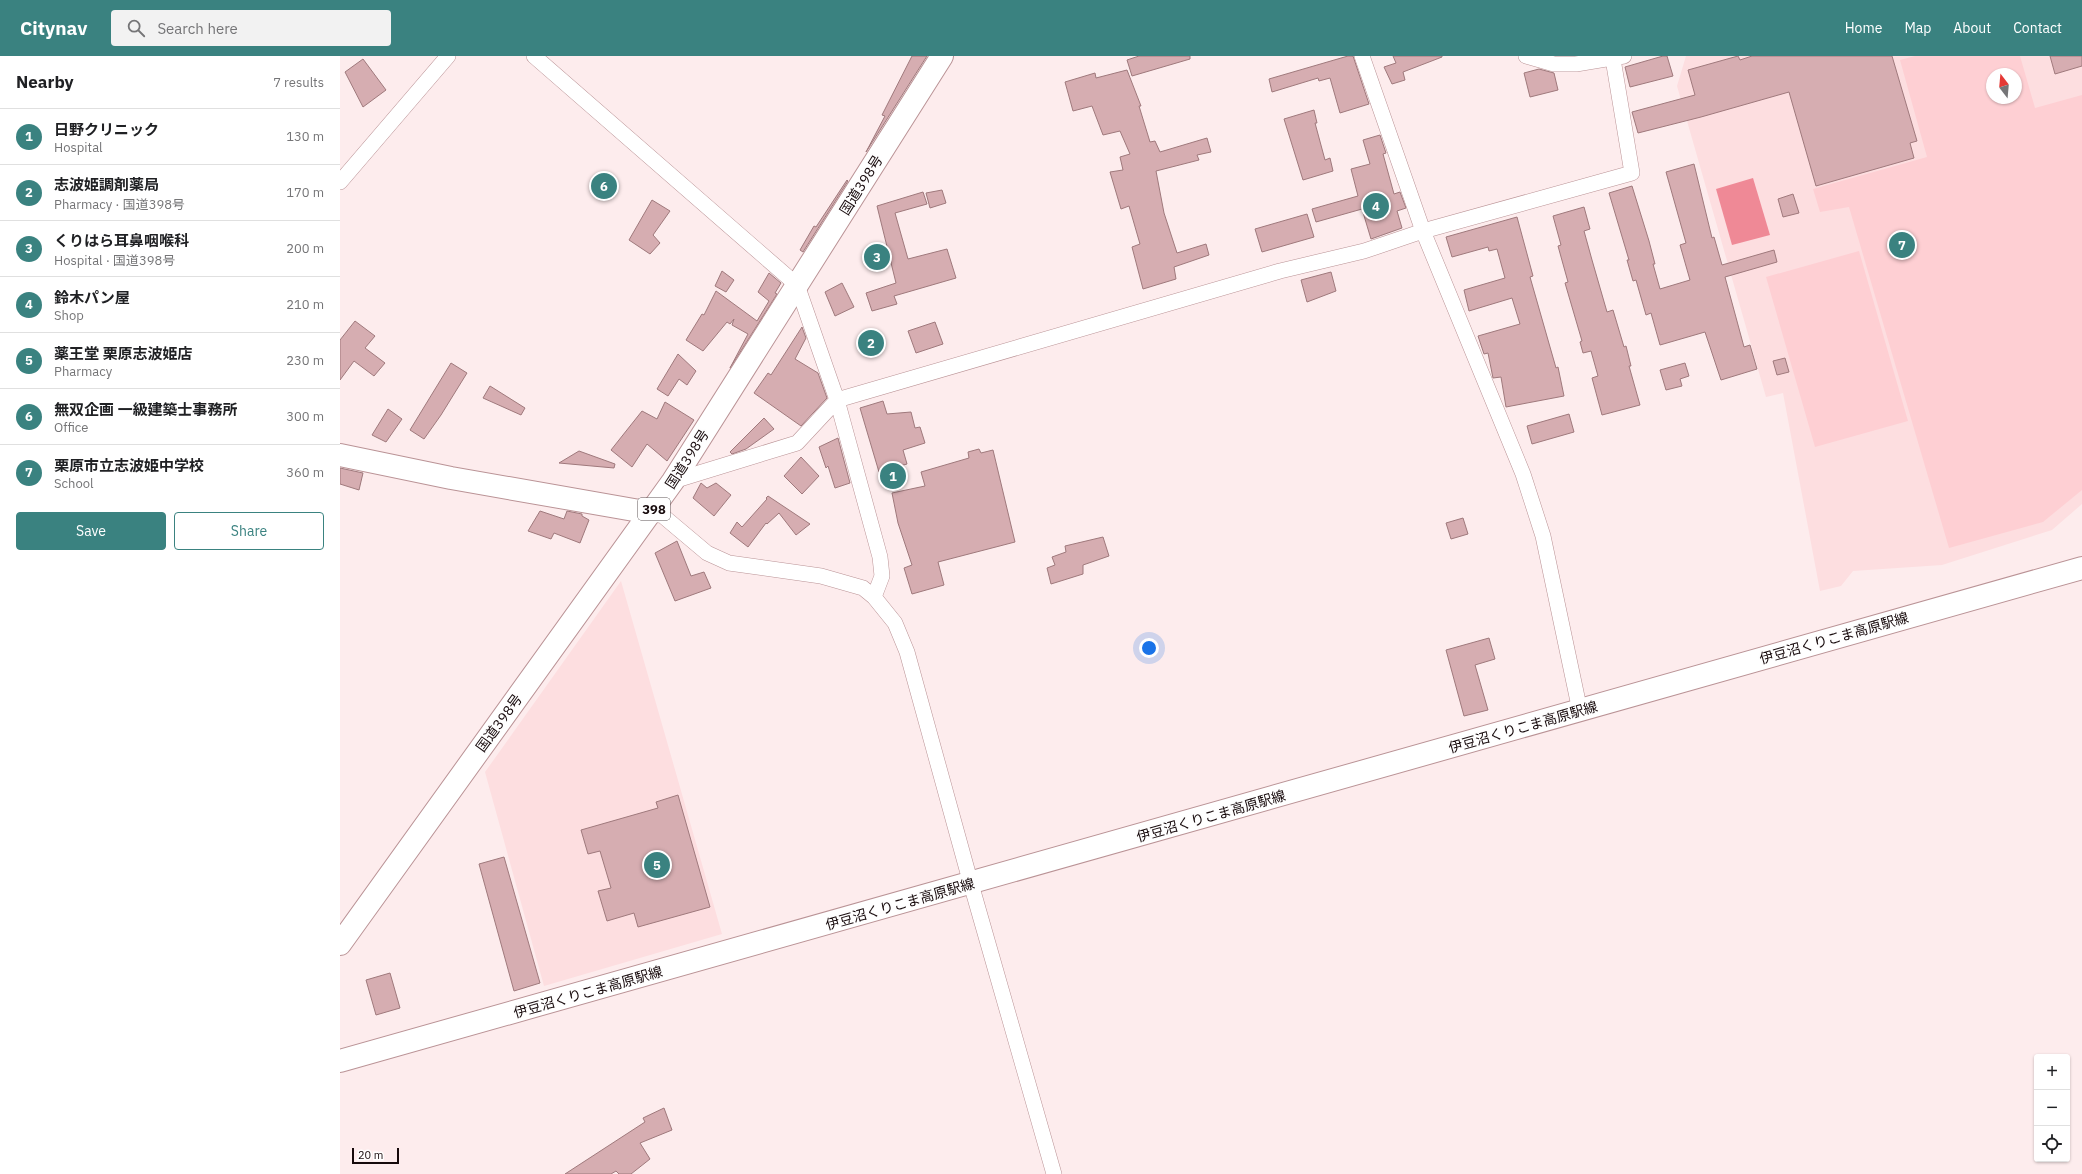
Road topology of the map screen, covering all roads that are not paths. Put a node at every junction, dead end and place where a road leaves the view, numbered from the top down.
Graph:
1 (448, 56) edge
2 (534, 56) edge
3 (942, 56) edge
4 (1362, 56) edge
5 (1526, 56) edge
6 (1618, 57) edge
7 (340, 182) edge
8 (1423, 231) junction
9 (798, 285) junction
10 (837, 400) junction
11 (340, 455) edge
12 (673, 481) junction
13 (651, 512) junction
14 (2082, 568) edge
15 (874, 597) junction
16 (1580, 711) junction
17 (971, 884) junction
18 (340, 944) edge
19 (340, 1061) edge
20 (1054, 1174) edge

1 - 7 street
2 - 9 street
3 - 9 main road, 国道398号 / 398
4 - 8 street
5 - 6 street
6 - 8 street
8 - 10 street
8 - 16 street
9 - 10 street
9 - 12 main road, 国道398号 / 398
10 - 12 street
10 - 15 street
11 - 13 main road
12 - 13 main road, 国道398号 / 398
13 - 15 street
13 - 18 main road, 国道398号 / 398
14 - 16 main road, 伊豆沼くりこま高原駅線
15 - 17 street
16 - 17 main road, 伊豆沼くりこま高原駅線
17 - 19 main road, 伊豆沼くりこま高原駅線
17 - 20 street

